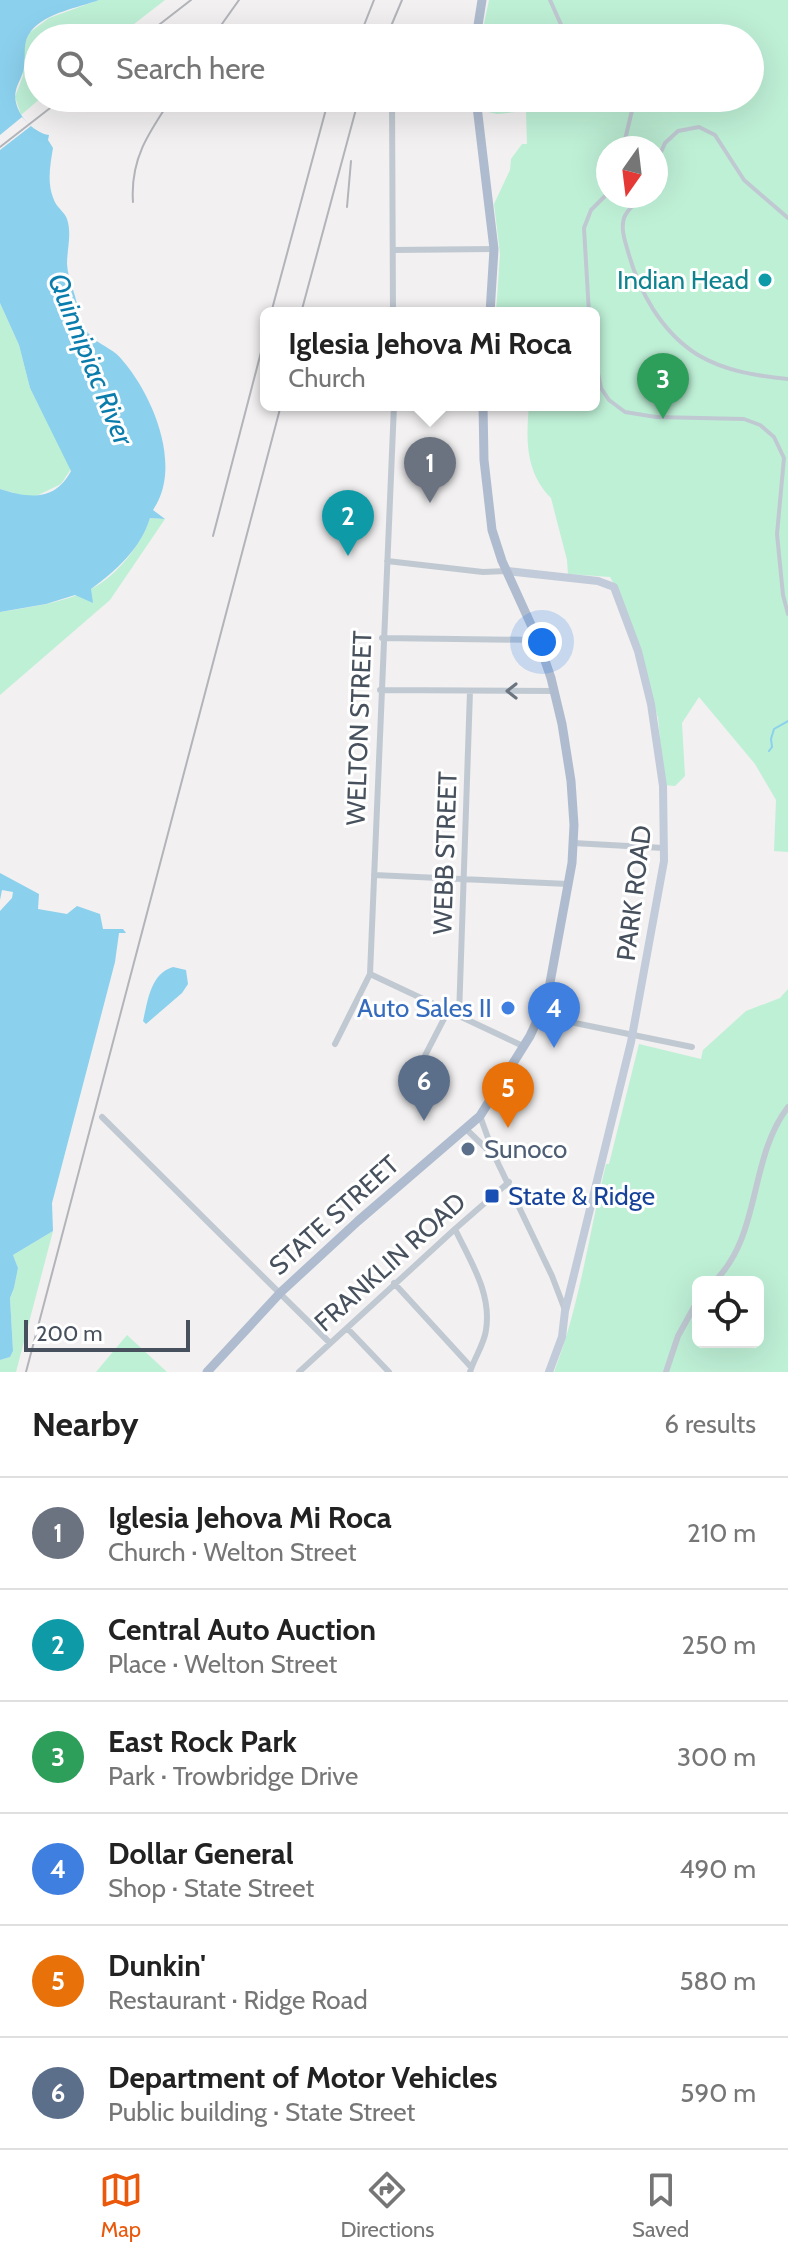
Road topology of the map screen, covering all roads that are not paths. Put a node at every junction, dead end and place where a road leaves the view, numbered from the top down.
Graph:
1 (482, 0) edge
2 (550, 0) edge
3 (478, 24) edge
4 (561, 24) edge
5 (392, 112) edge
6 (478, 112) edge
7 (632, 112) edge
8 (626, 136) edge
9 (668, 139) edge
10 (596, 205) edge
11 (632, 208) edge
12 (788, 218) edge
13 (494, 249) junction
14 (393, 250) junction
15 (393, 307) edge
16 (490, 307) edge
17 (589, 307) edge
18 (788, 379) edge
19 (600, 383) edge
20 (394, 411) edge
21 (483, 411) edge
22 (387, 561) junction
23 (507, 571) junction
24 (788, 614) edge
25 (382, 638) junction
26 (538, 640) junction
27 (380, 690) junction
28 (470, 691) junction
29 (555, 691) junction
30 (573, 843) junction
31 (664, 848) junction
32 (374, 875) junction
33 (464, 879) junction
34 (568, 884) junction
35 (370, 974) junction
36 (448, 1011) junction
37 (459, 1016) junction
38 (541, 1016) junction
39 (633, 1034) junction
40 (335, 1044) dead end
41 (523, 1046) junction
42 (692, 1047) dead end
43 (415, 1075) dead end
44 (788, 1107) edge
45 (480, 1116) junction
46 (102, 1117) dead end
47 (466, 1129) junction
48 (495, 1157) junction
49 (509, 1182) junction
50 (455, 1229) junction
51 (719, 1276) edge
52 (394, 1283) junction
53 (281, 1292) junction
54 (565, 1311) junction
55 (692, 1311) edge
56 (347, 1328) junction
57 (330, 1343) junction
58 (470, 1369) edge
59 (301, 1371) edge
60 (207, 1372) edge
61 (389, 1372) edge
62 (549, 1372) edge
63 (666, 1372) edge

1 - 3 main road
2 - 4 street
5 - 14 street
6 - 13 main road
7 - 8 street
9 - 12 street
10 - 17 street
11 - 18 street
13 - 14 street
13 - 16 main road
14 - 15 street
19 - 24 street
20 - 22 street, WELTON STREET
21 - 23 main road, STATE STREET
22 - 23 street
22 - 25 street, WELTON STREET
23 - 26 main road, STATE STREET
23 - 31 main road, PARK ROAD
25 - 26 street
25 - 27 street, WELTON STREET
26 - 29 main road, STATE STREET
27 - 28 street
27 - 32 street, WELTON STREET
29 -> 28 street
28 - 33 street, WEBB STREET
29 - 30 main road, STATE STREET
30 - 31 street
30 - 34 main road, STATE STREET
31 - 39 main road, PARK ROAD
32 - 33 street
32 - 35 street, WELTON STREET
33 - 34 street
33 - 37 street, WEBB STREET
34 - 38 main road, STATE STREET
35 - 36 street
35 - 40 street, WELTON STREET
36 - 37 street
36 - 43 street
37 - 41 street
38 - 39 street
38 - 41 main road, STATE STREET
39 - 42 street
39 - 54 main road, PARK ROAD
41 - 45 main road, STATE STREET
44 - 51 street
45 - 47 main road, STATE STREET
45 - 48 street
46 - 53 street
47 - 48 street
47 - 53 main road, STATE STREET
48 - 49 street
49 - 50 street, FRANKLIN ROAD
49 - 54 street
50 - 52 street, FRANKLIN ROAD
50 - 58 street
52 - 56 street, FRANKLIN ROAD
52 - 58 street
53 - 57 street
53 - 60 main road, STATE STREET
54 - 62 main road, PARK ROAD
55 - 63 street
56 - 57 street, FRANKLIN ROAD
56 - 61 street
57 - 59 street, FRANKLIN ROAD

